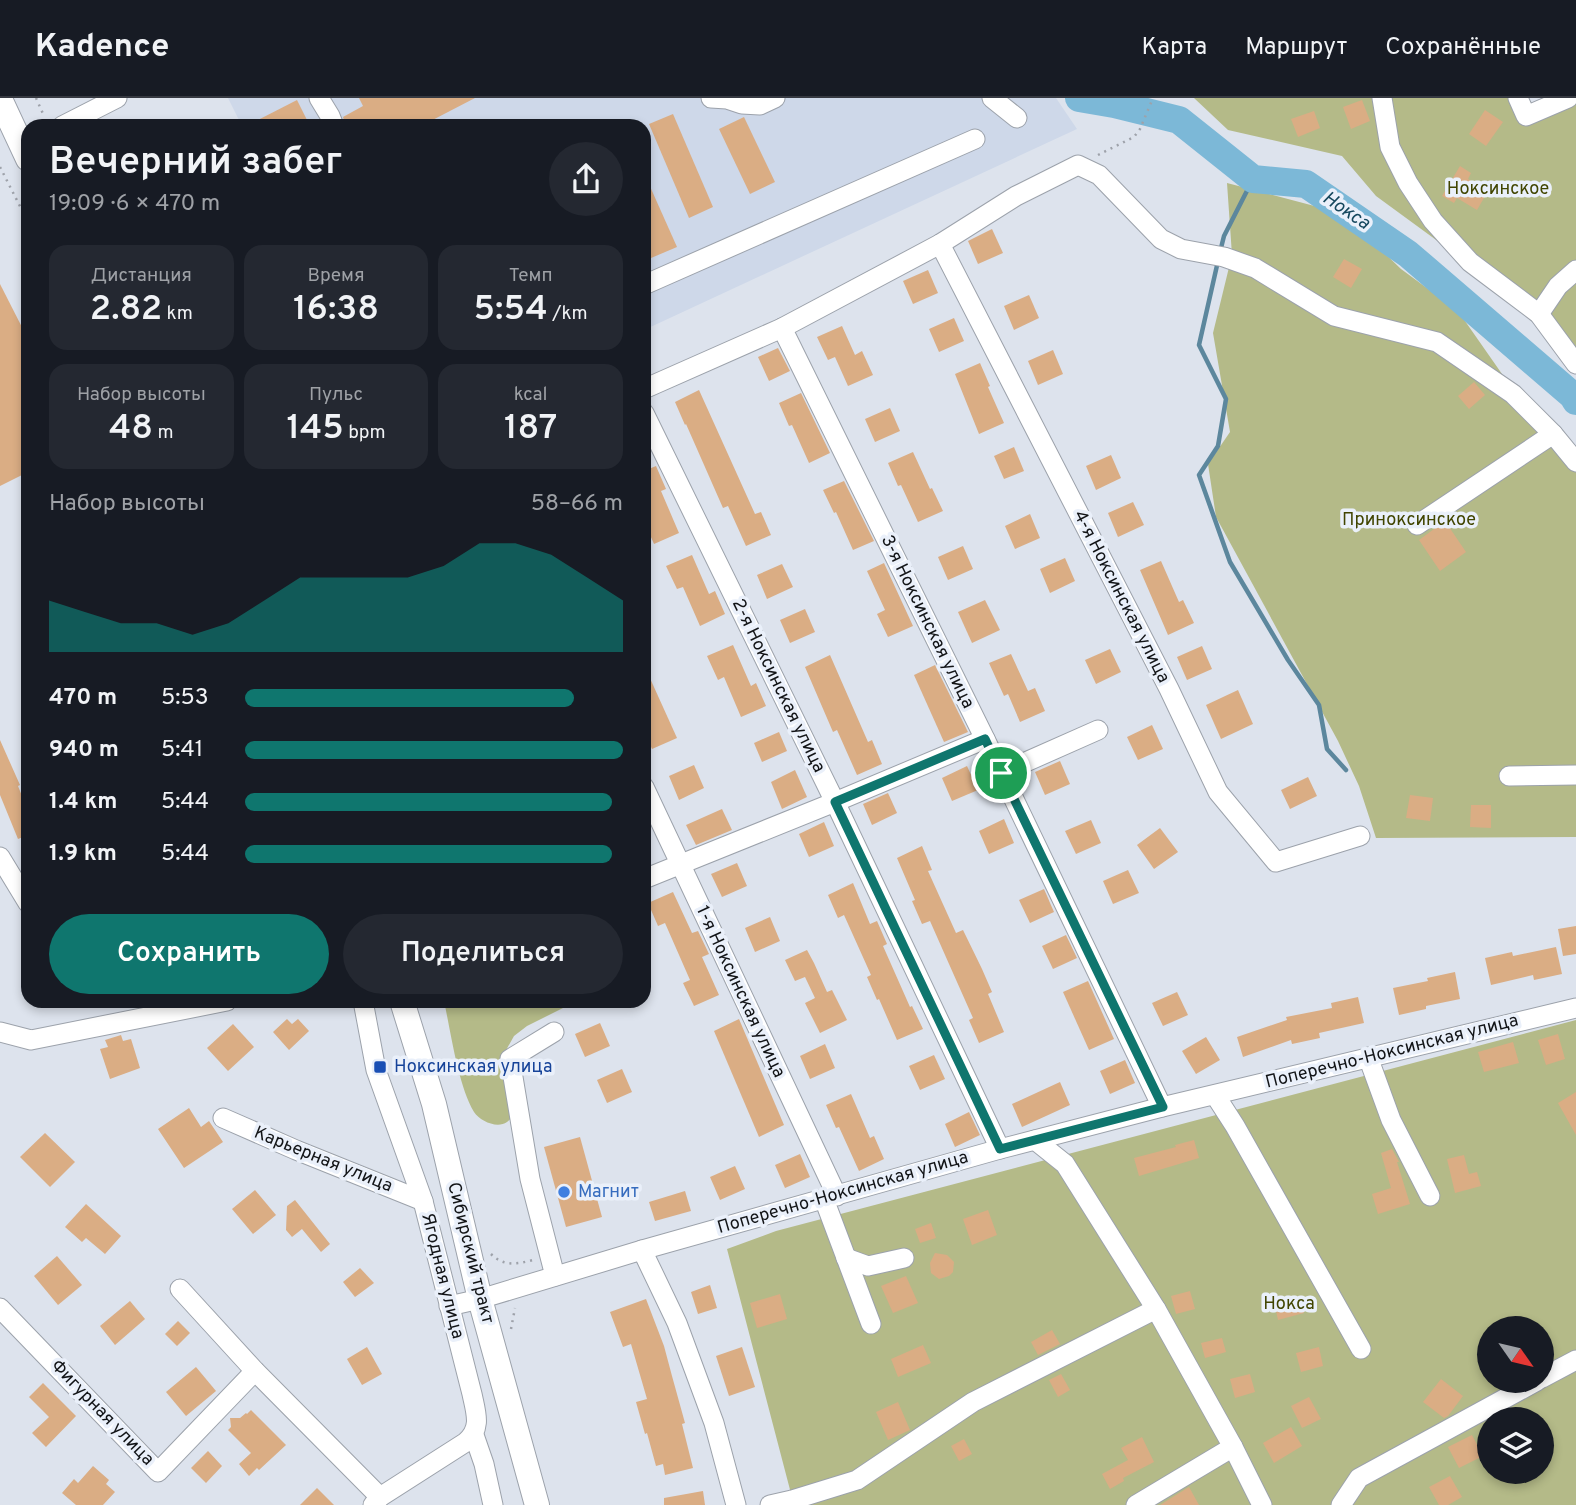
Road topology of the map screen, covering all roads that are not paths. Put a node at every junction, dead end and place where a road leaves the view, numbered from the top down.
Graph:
1 (117, 98) edge
2 (319, 98) edge
3 (711, 98) edge
4 (775, 98) edge
5 (992, 98) edge
6 (1382, 98) edge
7 (1517, 98) edge
8 (1569, 98) edge
9 (0, 99) edge
10 (1017, 118) dead end
11 (76, 119) edge
12 (331, 119) edge
13 (975, 139) dead end
14 (21, 140) edge
15 (940, 244) junction
16 (1576, 270) edge
17 (651, 282) edge
18 (1539, 314) junction
19 (782, 328) junction
20 (1576, 364) edge
21 (651, 386) edge
22 (651, 427) edge
23 (1553, 434) junction
24 (1576, 462) edge
25 (1417, 525) dead end
26 (1098, 730) dead end
27 (985, 739) junction
28 (1001, 773) junction
29 (1576, 775) edge
30 (1508, 776) dead end
31 (835, 802) junction
32 (651, 803) edge
33 (1360, 836) dead end
34 (0, 857) edge
35 (679, 865) junction
36 (651, 877) edge
37 (21, 892) edge
38 (192, 1008) edge
39 (364, 1008) edge
40 (404, 1008) edge
41 (1576, 1008) edge
42 (0, 1032) edge
43 (554, 1032) dead end
44 (1368, 1057) junction
45 (1215, 1095) junction
46 (1163, 1107) junction
47 (223, 1118) dead end
48 (1035, 1140) junction
49 (1000, 1149) junction
50 (1430, 1196) dead end
51 (831, 1198) junction
52 (423, 1201) junction
53 (642, 1250) junction
54 (846, 1258) junction
55 (904, 1258) dead end
56 (555, 1276) junction
57 (180, 1289) dead end
58 (480, 1299) junction
59 (449, 1307) junction
60 (0, 1308) edge
61 (1156, 1309) junction
62 (871, 1324) dead end
63 (1361, 1349) dead end
64 (1576, 1360) edge
65 (255, 1371) junction
66 (1554, 1372) edge
67 (1515, 1393) edge
68 (474, 1435) junction
69 (1233, 1447) junction
70 (377, 1501) edge
71 (493, 1505) edge
72 (537, 1505) edge
73 (736, 1505) edge
74 (770, 1505) edge
75 (1136, 1505) edge
76 (1262, 1505) edge
77 (1341, 1505) edge

1 - 11 street
2 - 12 street
3 - 4 street
5 - 10 street
6 - 18 street
7 - 8 street
9 - 14 main road
13 - 17 street
15 - 19 street
15 - 23 street
15 - 33 street, 4-я Ноксинская улица
16 - 18 street
18 - 20 street
19 - 21 street
19 - 27 street, 3-я Ноксинская улица
22 - 31 street, 2-я Ноксинская улица
23 - 24 street
23 - 25 street
26 - 28 street
27 - 28 street, 3-я Ноксинская улица
27 - 31 street
28 - 46 street, 3-я Ноксинская улица
29 - 30 street
31 - 35 street
31 - 49 street, 2-я Ноксинская улица
32 - 35 street, 1-я Ноксинская улица
34 - 37 street
35 - 36 street
35 - 51 street, 1-я Ноксинская улица
38 - 42 street
39 - 52 street, Ягодная улица
40 - 58 main road, Сибирский тракт
41 - 44 street, Поперечно-Ноксинская улица
43 - 56 street
44 - 45 street, Поперечно-Ноксинская улица
44 - 50 street
45 - 46 street, Поперечно-Ноксинская улица
45 - 63 street
46 - 48 street, Поперечно-Ноксинская улица
47 - 52 street, Карьерная улица
48 - 49 street, Поперечно-Ноксинская улица
48 - 61 street
49 - 51 street, Поперечно-Ноксинская улица
51 - 53 street, Поперечно-Ноксинская улица
51 - 54 street, 1-я Ноксинская улица
52 - 59 street, Ягодная улица
53 - 56 street, Поперечно-Ноксинская улица
53 - 73 street
54 - 55 street
54 - 62 street, 1-я Ноксинская улица
56 - 58 street, Поперечно-Ноксинская улица
57 - 65 street
58 - 59 street, Поперечно-Ноксинская улица
58 - 72 main road, Сибирский тракт
59 - 68 street, Ягодная улица
60 - 65 street, Фигурная улица
61 - 69 street
61 - 74 street
64 - 66 street
65 - 70 street
67 - 77 street
68 - 70 street
68 - 71 street, Ягодная улица
69 - 75 street
69 - 76 street

